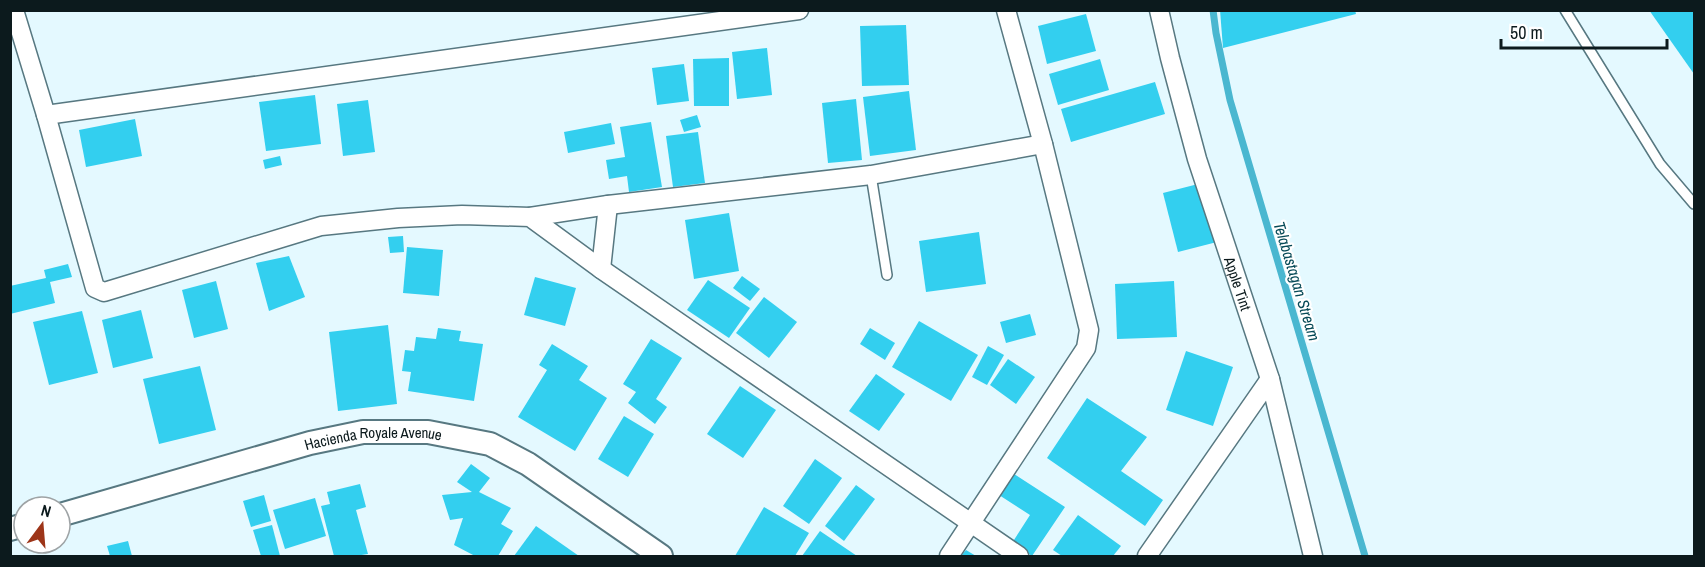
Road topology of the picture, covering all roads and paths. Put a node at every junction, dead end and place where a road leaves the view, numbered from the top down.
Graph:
1 (14, 10) edge
2 (799, 10) edge
3 (1006, 10) edge
4 (1159, 10) edge
5 (1565, 10) edge
6 (46, 115) junction
7 (1043, 144) junction
8 (871, 175) junction
9 (1695, 204) edge
10 (608, 205) junction
11 (530, 217) junction
12 (601, 269) junction
13 (887, 275) dead end
14 (1270, 379) junction
15 (72, 512) edge
16 (972, 522) junction
17 (661, 556) edge
18 (949, 556) edge
19 (1019, 556) edge
20 (1147, 556) edge
21 (1313, 556) edge

1 - 6 street
2 - 6 street
3 - 7 street
4 - 14 street, Apple Tint
5 - 9 lane
6 - 11 street
7 - 8 street
7 - 16 street
8 - 10 street
8 - 13 lane
10 - 11 street
10 - 12 street
11 - 12 street
12 - 16 street
14 - 20 street
14 - 21 street, Apple Tint
15 - 17 street, Hacienda Royale Avenue
16 - 18 street
16 - 19 street

